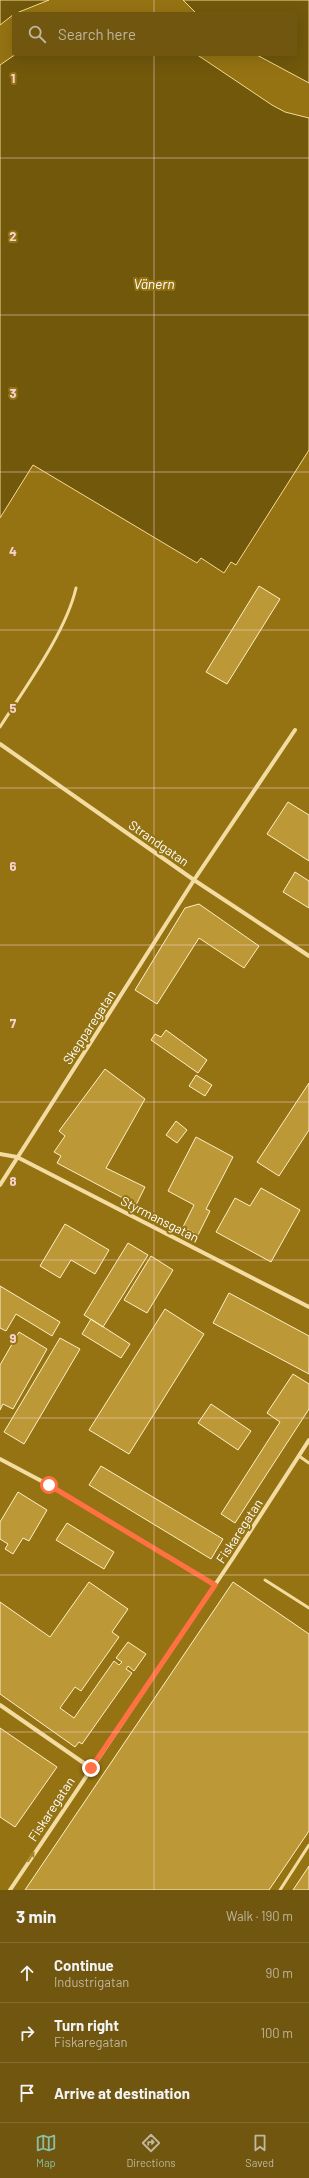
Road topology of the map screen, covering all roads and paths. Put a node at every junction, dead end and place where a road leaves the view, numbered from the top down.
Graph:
1 (76, 588) dead end
2 (0, 727) edge
3 (295, 730) dead end
4 (0, 744) edge
5 (194, 880) junction
6 (309, 956) edge
7 (0, 1154) edge
8 (17, 1157) junction
9 (0, 1185) edge
10 (309, 1307) edge
11 (309, 1440) edge
12 (299, 1456) junction
13 (0, 1459) edge
14 (309, 1463) edge
15 (265, 1580) dead end
16 (215, 1585) junction
17 (309, 1608) edge
18 (0, 1705) edge
19 (91, 1768) junction
20 (309, 1845) edge
21 (10, 1890) edge
22 (280, 1890) edge

1 - 2 lane
3 - 5 street, Skepparegatan
4 - 5 street, Strandgatan
5 - 6 street, Strandgatan
5 - 8 street, Skepparegatan
7 - 8 street, Styrmansgatan
8 - 9 street, Skepparegatan
8 - 10 street, Styrmansgatan
11 - 12 street, Fiskaregatan
12 - 14 lane
12 - 16 street, Fiskaregatan
13 - 16 street
15 - 17 lane
16 - 19 street, Fiskaregatan
18 - 19 street
21 -> 19 street, Fiskaregatan
20 - 22 lane

